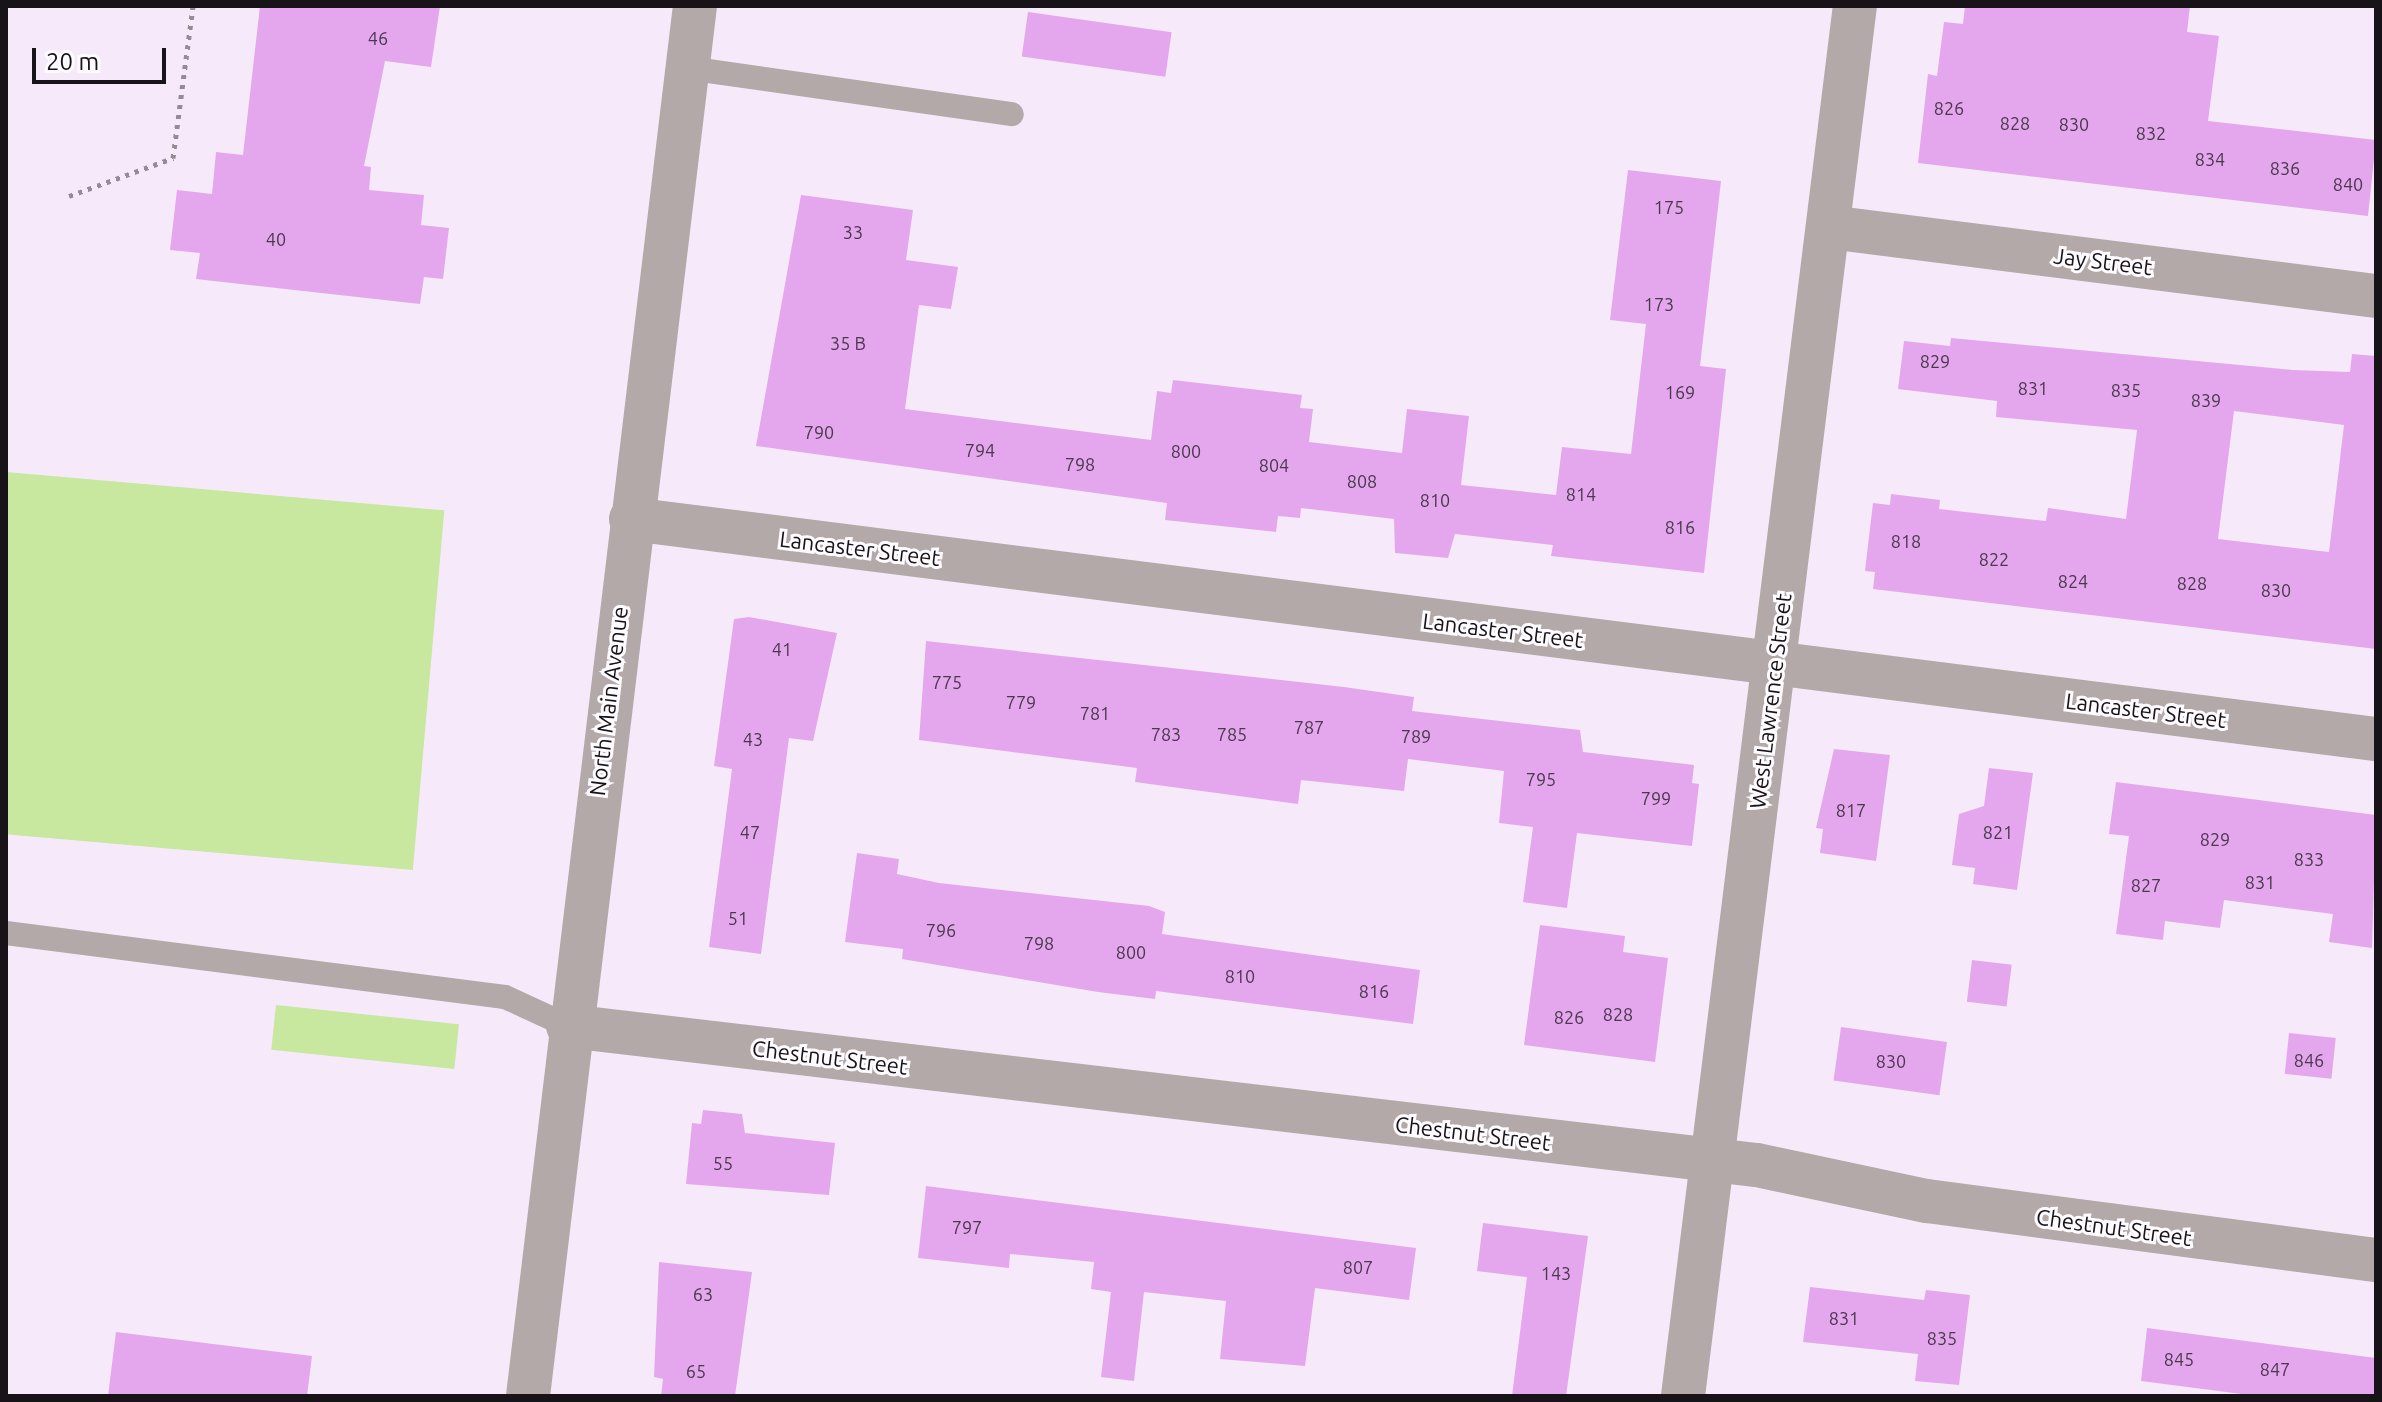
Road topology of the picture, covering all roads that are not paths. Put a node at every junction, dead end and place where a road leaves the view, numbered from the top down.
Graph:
1 (695, 6) edge
2 (1855, 6) edge
3 (687, 68) junction
4 (1012, 114) dead end
5 (1829, 227) junction
6 (2376, 296) edge
7 (631, 519) junction
8 (1775, 664) junction
9 (2376, 739) edge
10 (6, 933) edge
11 (568, 1026) junction
12 (1711, 1161) junction
13 (2376, 1260) edge
14 (528, 1396) edge
15 (1683, 1396) edge

1 - 3 street, North Main Avenue
2 - 5 street, West Lawrence Street
3 - 4 lane
3 - 7 street, North Main Avenue
5 - 6 street, Jay Street
5 - 8 street, West Lawrence Street
7 - 8 street, Lancaster Street
7 - 11 street, North Main Avenue
8 - 9 street, Lancaster Street
8 - 12 street, West Lawrence Street
10 - 11 lane
11 - 12 street, Chestnut Street
11 - 14 street, North Main Avenue
12 - 13 street, Chestnut Street
12 - 15 street, West Lawrence Street

